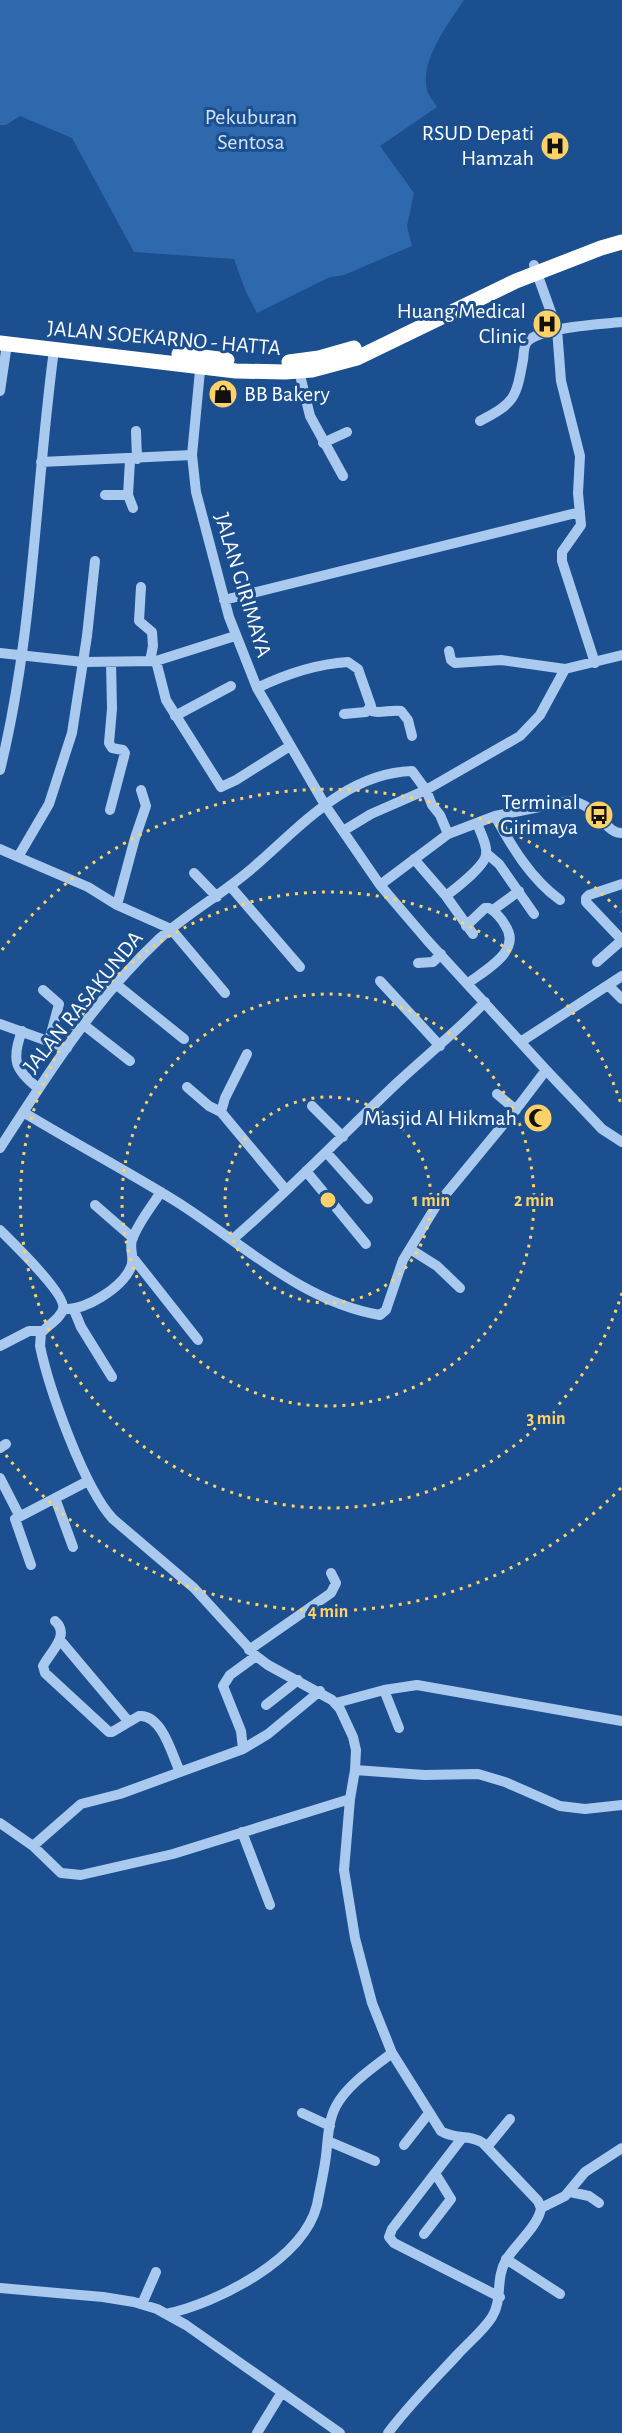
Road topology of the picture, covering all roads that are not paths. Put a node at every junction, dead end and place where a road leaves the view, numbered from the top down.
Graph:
1 (622, 233) edge
2 (622, 242) edge
3 (535, 269) junction
4 (622, 322) edge
5 (557, 329) junction
6 (2, 341) edge
7 (54, 350) junction
8 (201, 362) junction
9 (299, 371) junction
10 (0, 391) edge
11 (480, 421) dead end
12 (136, 431) dead end
13 (347, 432) dead end
14 (323, 443) junction
15 (192, 455) junction
16 (133, 459) junction
17 (41, 462) junction
18 (343, 476) dead end
19 (105, 495) dead end
20 (128, 495) junction
21 (133, 508) dead end
22 (580, 512) junction
23 (95, 561) dead end
24 (141, 587) dead end
25 (224, 600) junction
26 (235, 636) junction
27 (449, 651) dead end
28 (0, 652) edge
29 (21, 655) junction
30 (622, 655) edge
31 (153, 661) junction
32 (83, 662) junction
33 (111, 662) junction
34 (595, 663) junction
35 (566, 669) junction
36 (231, 686) dead end
37 (257, 688) junction
38 (369, 710) junction
39 (344, 714) dead end
40 (175, 716) junction
41 (412, 736) dead end
42 (290, 746) junction
43 (0, 770) edge
44 (141, 790) dead end
45 (426, 790) junction
46 (325, 805) junction
47 (110, 810) dead end
48 (495, 816) junction
49 (477, 823) junction
50 (343, 831) junction
51 (622, 833) edge
52 (448, 834) junction
53 (0, 849) edge
54 (486, 853) junction
55 (18, 857) junction
56 (414, 859) junction
57 (194, 873) dead end
58 (622, 884) edge
59 (381, 885) junction
60 (231, 887) junction
61 (519, 891) junction
62 (446, 896) junction
63 (217, 897) junction
64 (560, 900) dead end
65 (117, 905) junction
66 (493, 909) junction
67 (534, 914) dead end
68 (171, 929) junction
69 (622, 940) edge
70 (441, 954) junction
71 (597, 962) dead end
72 (418, 963) dead end
73 (300, 967) dead end
74 (622, 976) edge
75 (380, 981) dead end
76 (467, 984) junction
77 (117, 985) junction
78 (609, 986) junction
79 (43, 990) dead end
80 (225, 993) dead end
81 (622, 999) edge
82 (485, 1002) junction
83 (0, 1024) edge
84 (84, 1025) junction
85 (22, 1031) junction
86 (184, 1039) dead end
87 (49, 1041) junction
88 (522, 1041) junction
89 (440, 1046) junction
90 (67, 1048) junction
91 (247, 1054) dead end
92 (130, 1061) dead end
93 (546, 1070) junction
94 (187, 1087) dead end
95 (38, 1088) junction
96 (497, 1094) dead end
97 (312, 1106) dead end
98 (516, 1110) junction
99 (23, 1112) junction
100 (221, 1112) junction
101 (343, 1137) junction
102 (622, 1142) edge
103 (0, 1148) edge
104 (326, 1152) junction
105 (306, 1171) junction
106 (286, 1191) junction
107 (161, 1192) junction
108 (368, 1199) dead end
109 (95, 1205) dead end
110 (0, 1230) edge
111 (133, 1238) junction
112 (233, 1239) junction
113 (366, 1244) dead end
114 (410, 1249) junction
115 (134, 1259) junction
116 (460, 1288) dead end
117 (69, 1309) junction
118 (43, 1331) junction
119 (198, 1340) dead end
120 (0, 1346) edge
121 (112, 1377) dead end
122 (0, 1478) edge
123 (88, 1480) junction
124 (55, 1498) junction
125 (19, 1515) junction
126 (73, 1546) dead end
127 (31, 1565) dead end
128 (331, 1573) dead end
129 (56, 1621) dead end
130 (60, 1640) junction
131 (252, 1653) junction
132 (298, 1680) junction
133 (384, 1690) junction
134 (320, 1692) junction
135 (336, 1703) junction
136 (266, 1704) dead end
137 (622, 1721) edge
138 (129, 1722) junction
139 (399, 1728) dead end
140 (243, 1749) junction
141 (355, 1770) junction
142 (180, 1772) junction
143 (350, 1799) junction
144 (622, 1805) edge
145 (0, 1823) edge
146 (242, 1832) junction
147 (33, 1846) junction
148 (270, 1905) dead end
149 (392, 2053) junction
150 (302, 2113) dead end
151 (429, 2113) junction
152 (510, 2119) dead end
153 (330, 2126) junction
154 (462, 2138) junction
155 (328, 2141) junction
156 (404, 2145) dead end
157 (487, 2147) junction
158 (622, 2148) edge
159 (375, 2161) dead end
160 (435, 2173) junction
161 (570, 2192) junction
162 (599, 2203) dead end
163 (541, 2208) junction
164 (424, 2234) dead end
165 (506, 2259) junction
166 (156, 2272) dead end
167 (0, 2288) edge
168 (560, 2294) dead end
169 (500, 2297) junction
170 (142, 2304) junction
171 (166, 2314) junction
172 (282, 2392) junction
173 (256, 2433) edge
174 (340, 2433) edge
175 (388, 2433) edge

1 - 3 highway, JALAN SOEKARNO - HATTA
2 - 3 highway, JALAN SOEKARNO - HATTA
3 - 5 street
3 - 8 highway, JALAN SOEKARNO - HATTA
3 - 9 highway, JALAN SOEKARNO - HATTA
4 - 5 street
5 - 11 street
5 - 22 street
6 - 7 highway, JALAN SOEKARNO - HATTA
6 - 8 highway, JALAN SOEKARNO - HATTA
6 - 10 street
7 - 8 highway, JALAN SOEKARNO - HATTA
7 - 17 street
8 - 9 highway, JALAN SOEKARNO - HATTA
8 - 15 street, JALAN GIRIMAYA
9 - 14 street
12 - 16 street
13 - 14 street
14 - 18 street
15 - 16 street
15 - 25 street, JALAN GIRIMAYA
16 - 17 street
16 - 20 street
17 - 29 street
19 - 20 street
20 - 21 street
22 - 25 street
22 - 34 street
23 - 32 street
24 - 31 street
25 - 26 street, JALAN GIRIMAYA
26 - 31 street
26 - 37 street, JALAN GIRIMAYA
27 - 35 street
28 - 29 street
29 - 32 street
29 - 43 street
30 - 34 street
31 - 33 street
31 - 40 street
32 - 33 street
32 - 55 street
33 - 47 street
34 - 35 street
35 - 45 street
36 - 40 street
37 - 38 street
37 - 42 street, JALAN GIRIMAYA
38 - 39 street
38 - 41 street
40 - 42 street
42 - 46 street, JALAN GIRIMAYA
44 - 65 street
45 - 46 street, JALAN RASAKUNDA
45 - 50 street
45 - 52 street
46 - 50 street, JALAN GIRIMAYA
46 - 60 street, JALAN RASAKUNDA
48 - 49 street
48 - 51 street
48 - 64 street
49 - 52 street
49 - 54 street
50 - 59 street, JALAN GIRIMAYA
52 - 56 street
53 - 55 street
54 - 61 street
54 - 62 street
55 - 65 street
56 - 59 street
56 - 62 street
57 - 63 street
58 - 69 street
59 - 70 street, JALAN GIRIMAYA
60 - 63 street, JALAN RASAKUNDA
60 - 73 street
61 - 66 street
61 - 67 street
62 - 66 street
63 - 68 street, JALAN RASAKUNDA
65 - 68 street
66 - 76 street
68 - 77 street, JALAN RASAKUNDA
68 - 80 street
69 - 71 street
70 - 72 street
70 - 76 street, JALAN GIRIMAYA
74 - 78 street
75 - 89 street
76 - 82 street, JALAN GIRIMAYA
77 - 84 street, JALAN RASAKUNDA
77 - 86 street
78 - 81 street
78 - 88 street
79 - 87 street
82 - 88 street, JALAN GIRIMAYA
82 - 89 street
83 - 85 street
84 - 90 street, JALAN RASAKUNDA
84 - 92 street
85 - 87 street
85 - 95 street
87 - 90 street
88 - 93 street, JALAN GIRIMAYA
89 - 101 street
90 - 95 street, JALAN RASAKUNDA
91 - 100 street
93 - 98 street
93 - 102 street, JALAN GIRIMAYA
94 - 100 street
95 - 99 street, JALAN RASAKUNDA
96 - 98 street
97 - 101 street
98 - 114 street
99 - 103 street, JALAN RASAKUNDA
99 - 107 street
100 - 106 street
101 - 104 street
104 - 105 street
104 - 108 street
105 - 106 street
105 - 113 street
106 - 112 street
107 - 111 street
107 - 112 street
109 - 111 street
110 - 117 street
111 - 115 street
112 - 114 street
114 - 116 street
115 - 117 street
115 - 119 street
117 - 118 street
117 - 121 street
118 - 120 street
118 - 123 street
122 - 125 street
123 - 124 street
123 - 131 street
124 - 125 street
124 - 126 street
125 - 127 street
128 - 131 street
129 - 130 street
130 - 138 street
130 - 138 street
131 - 132 street
131 - 140 street
132 - 134 street
132 - 136 street
133 - 135 street
133 - 137 street
133 - 139 street
134 - 135 street
134 - 140 street
135 - 141 street
138 - 142 street
140 - 142 street
141 - 143 street
141 - 144 street
142 - 147 street
143 - 146 street
143 - 149 street
145 - 147 street
146 - 147 street
146 - 148 street
149 - 151 street
149 - 153 street
150 - 153 street
151 - 154 street
151 - 156 street
152 - 157 street
153 - 155 street
154 - 157 street
154 - 160 street
155 - 159 street
155 - 171 street
157 - 163 street
158 - 161 street
160 - 164 street
160 - 169 street
161 - 162 street
161 - 163 street
163 - 165 street
165 - 168 street
165 - 169 street
166 - 170 street
167 - 170 street
169 - 175 street
170 - 171 street
171 - 172 street
172 - 173 street
172 - 174 street

